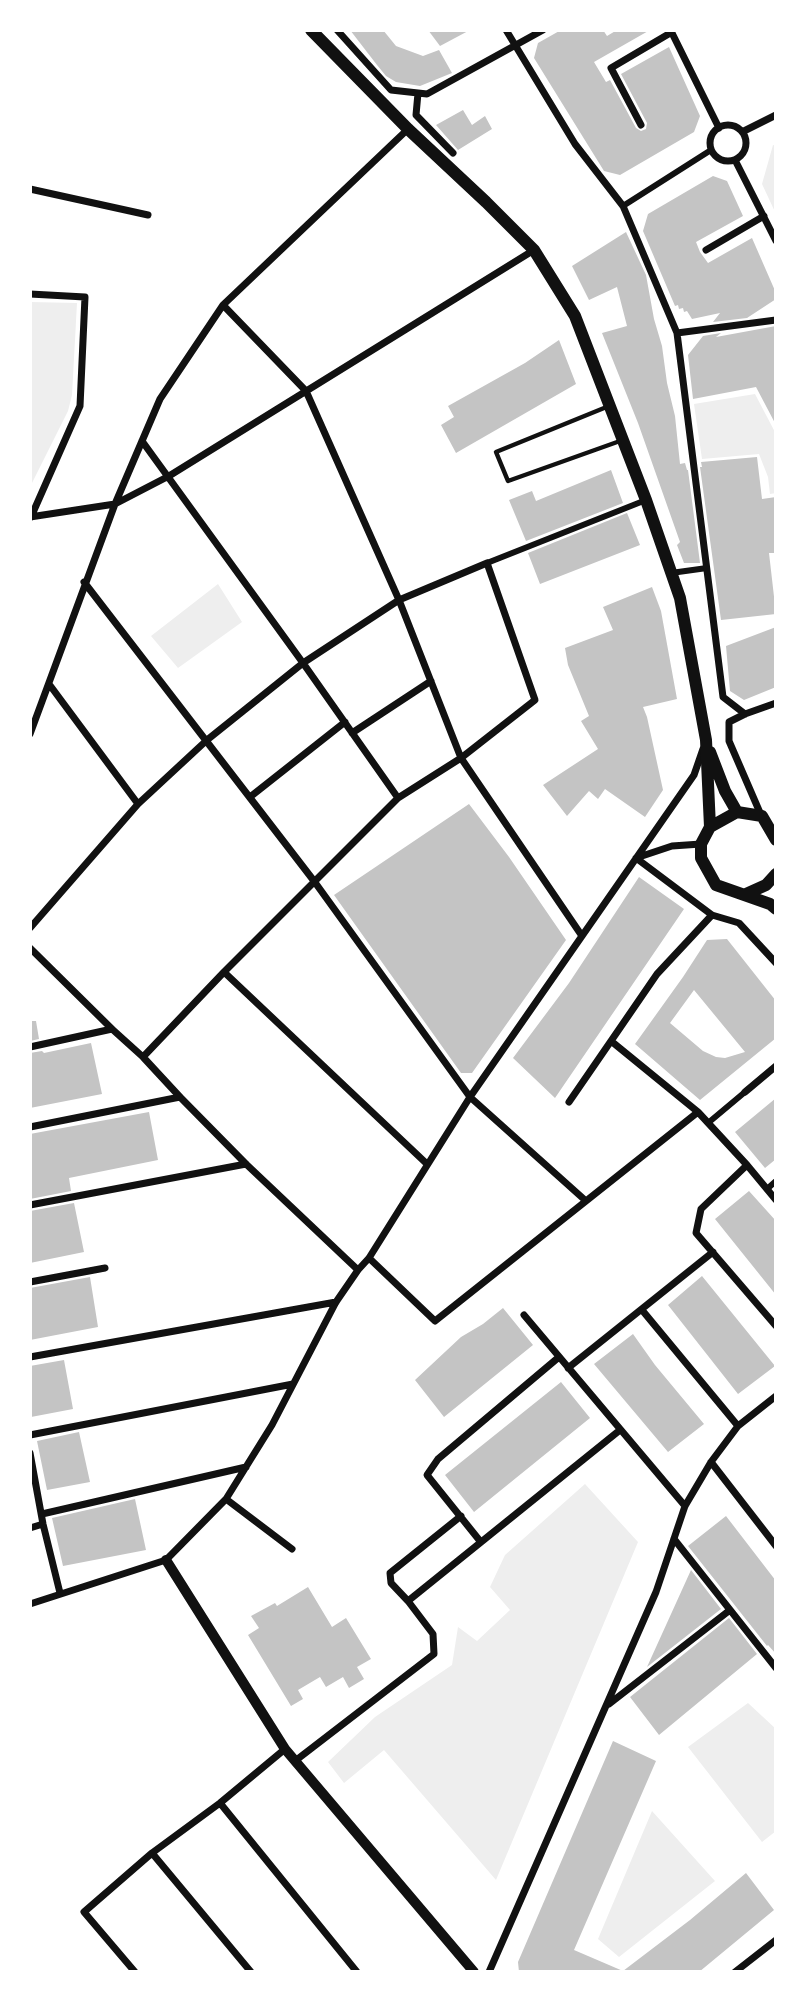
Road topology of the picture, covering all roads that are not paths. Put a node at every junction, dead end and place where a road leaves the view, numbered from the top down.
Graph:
1 (311, 30) edge
2 (337, 30) edge
3 (506, 30) edge
4 (543, 30) edge
5 (672, 31) edge
6 (514, 46) junction
7 (418, 93) junction
8 (776, 115) edge
9 (640, 122) joint
10 (629, 123) dead end
11 (719, 128) junction
12 (408, 129) junction
13 (742, 132) junction
14 (589, 146) dead end
15 (711, 150) junction
16 (580, 151) junction
17 (453, 153) dead end
18 (735, 160) junction
19 (30, 189) edge
20 (624, 206) junction
21 (148, 215) dead end
22 (764, 216) junction
23 (776, 241) edge
24 (703, 249) dead end
25 (534, 250) junction
26 (30, 294) edge
27 (223, 305) junction
28 (776, 320) edge
29 (677, 333) junction
30 (306, 391) junction
31 (610, 405) junction
32 (142, 440) junction
33 (623, 440) junction
34 (169, 476) junction
35 (646, 500) junction
36 (114, 504) junction
37 (30, 518) edge
38 (487, 563) junction
39 (707, 569) junction
40 (671, 573) junction
41 (84, 582) junction
42 (399, 600) junction
43 (303, 663) junction
44 (431, 681) junction
45 (49, 684) junction
46 (776, 703) edge
47 (745, 714) junction
48 (345, 722) junction
49 (352, 733) junction
50 (30, 734) edge
51 (207, 740) junction
52 (706, 740) junction
53 (461, 758) junction
54 (250, 797) junction
55 (398, 798) junction
56 (138, 804) junction
57 (737, 812) junction
58 (762, 816) junction
59 (710, 827) junction
60 (776, 839) edge
61 (701, 844) junction
62 (636, 858) junction
63 (776, 873) edge
64 (314, 881) junction
65 (746, 894) junction
66 (776, 909) edge
67 (712, 915) junction
68 (30, 928) edge
69 (583, 936) junction
70 (30, 948) edge
71 (776, 963) edge
72 (224, 972) junction
73 (112, 1029) junction
74 (611, 1041) junction
75 (30, 1047) edge
76 (143, 1057) junction
77 (776, 1066) edge
78 (745, 1092) joint
79 (180, 1097) junction
80 (470, 1097) junction
81 (569, 1102) dead end
82 (698, 1112) junction
83 (708, 1123) junction
84 (30, 1127) edge
85 (246, 1164) junction
86 (427, 1164) junction
87 (747, 1165) junction
88 (776, 1181) edge
89 (767, 1189) junction
90 (776, 1200) edge
91 (586, 1201) junction
92 (30, 1205) edge
93 (713, 1252) junction
94 (369, 1258) junction
95 (105, 1268) dead end
96 (358, 1270) junction
97 (30, 1282) edge
98 (336, 1302) junction
99 (642, 1310) junction
100 (524, 1315) dead end
101 (776, 1326) edge
102 (30, 1356) edge
103 (559, 1357) junction
104 (568, 1368) junction
105 (293, 1384) junction
106 (776, 1396) edge
107 (738, 1426) junction
108 (620, 1430) junction
109 (30, 1435) edge
110 (30, 1453) edge
111 (711, 1462) junction
112 (246, 1467) junction
113 (226, 1499) junction
114 (34, 1500) edge
115 (685, 1506) junction
116 (41, 1514) junction
117 (461, 1516) junction
118 (43, 1524) junction
119 (30, 1528) edge
120 (674, 1539) junction
121 (481, 1541) junction
122 (776, 1546) edge
123 (292, 1549) dead end
124 (166, 1560) junction
125 (60, 1593) junction
126 (408, 1601) junction
127 (30, 1604) edge
128 (730, 1610) junction
129 (776, 1668) edge
130 (606, 1706) junction
131 (285, 1749) junction
132 (295, 1761) junction
133 (220, 1803) junction
134 (152, 1853) junction
135 (776, 1940) edge
136 (135, 1972) edge
137 (251, 1972) edge
138 (357, 1972) edge
139 (474, 1972) edge
140 (489, 1972) edge
141 (735, 1972) edge

1 - 12 main road
2 - 7 street
3 - 6 street
4 - 6 street
5 - 9 street
5 - 11 street
6 - 7 street
6 - 16 street
7 - 17 street
8 - 13 street
9 - 10 street
11 - 13 street
11 - 15 street
12 - 25 main road
12 - 27 street
13 - 18 street
14 - 16 street
15 - 18 street
15 - 20 street
16 - 20 street
18 - 22 street
19 - 21 street
20 - 29 street
22 - 23 street
22 - 24 street
25 - 30 street
25 - 31 main road
26 - 37 street
27 - 30 street
27 - 32 street
28 - 29 street
29 - 39 street
30 - 34 street
30 - 42 street
31 - 33 main road
31 - 33 lane
32 - 34 street
32 - 36 street
33 - 35 main road
34 - 36 street
34 - 43 street
35 - 38 street
35 - 40 main road
36 - 37 street
36 - 41 street
38 - 42 street
38 - 53 street
39 - 40 street
39 - 47 street
40 - 52 main road
41 - 45 street
41 - 51 street
42 - 43 street
42 - 44 street
43 - 48 street
43 - 51 street
44 - 49 street
44 - 53 street
45 - 50 street
45 - 56 street
46 - 47 street
47 - 58 street
48 - 49 street
48 - 54 street
49 - 55 street
51 - 54 street
51 - 56 street
52 - 57 main road
52 - 59 main road
52 - 62 street
53 - 55 street
53 - 69 street
54 - 64 street
55 - 64 street
56 - 68 street
57 - 58 main road
57 - 59 main road
58 - 60 main road
59 - 61 main road
61 - 62 street
61 - 65 main road
62 - 67 street
62 - 69 street
63 - 65 main road
64 - 72 street
64 - 80 street
65 - 66 main road
67 - 71 street
67 - 74 street
69 - 80 street
70 - 73 street
72 - 76 street
72 - 86 street
73 - 75 street
73 - 76 street
74 - 81 street
74 - 82 street
76 - 79 street
77 - 78 street
78 - 83 street
79 - 84 street
79 - 85 street
80 - 86 street
80 - 91 street
82 - 83 street
82 - 91 street
83 - 87 street
85 - 92 street
85 - 96 street
86 - 94 street
87 - 89 street
87 - 93 street
88 - 89 street
89 - 90 street
91 - 94 street
93 - 99 street
93 - 101 street
94 - 96 street
95 - 97 street
96 - 98 street
98 - 102 street
98 - 105 street
99 - 104 street
99 - 107 street
100 - 103 street
103 - 104 street
103 - 117 street
104 - 108 street
105 - 109 street
105 - 112 street
106 - 107 street
107 - 111 street
108 - 115 street
108 - 121 street
110 - 114 street
111 - 115 street
111 - 122 street
112 - 113 street
112 - 116 street
113 - 123 street
113 - 124 street
114 - 116 street
115 - 120 street
116 - 118 street
117 - 121 street
117 - 126 street
118 - 119 street
118 - 125 street
120 - 128 street
120 - 130 street
121 - 126 street
124 - 125 street
124 - 131 street
125 - 127 street
126 - 132 street
128 - 129 street
128 - 130 street
130 - 140 street
131 - 132 street
131 - 133 street
132 - 139 street
133 - 134 street
133 - 138 street
134 - 136 street
134 - 137 street
135 - 141 street

